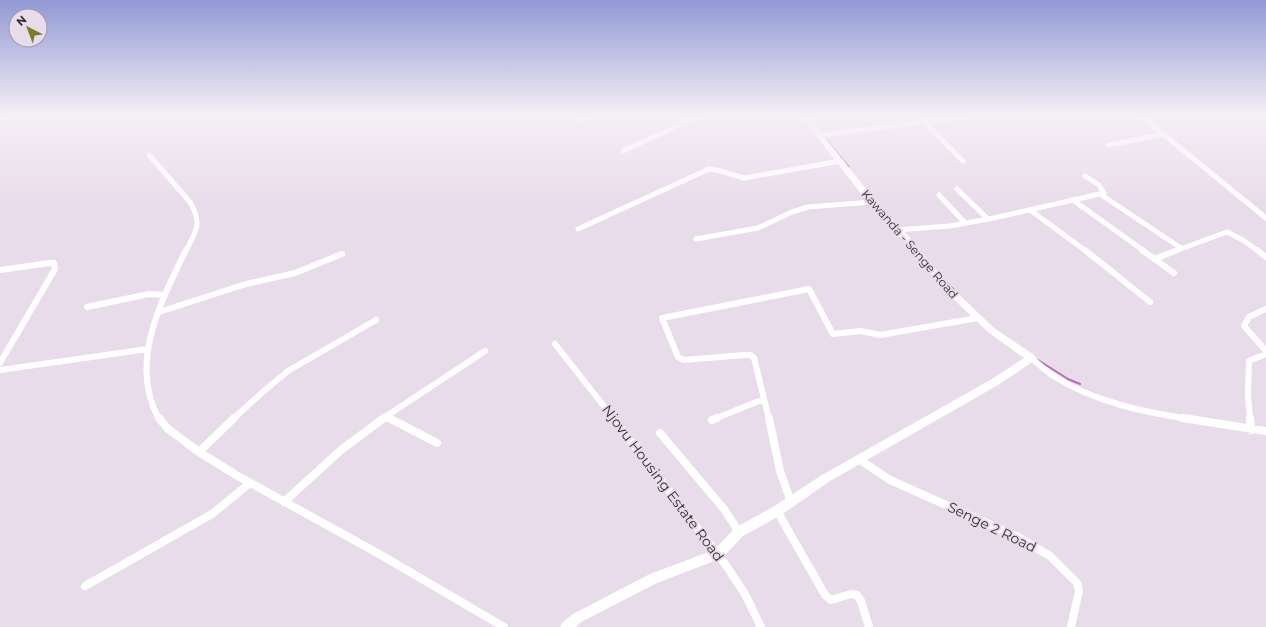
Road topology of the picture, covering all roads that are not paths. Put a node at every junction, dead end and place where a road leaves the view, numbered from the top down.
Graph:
1 (638, 144) edge
2 (827, 144) edge
3 (946, 144) edge
4 (1112, 144) edge
5 (1176, 144) edge
6 (1108, 145) dead end
7 (623, 151) dead end
8 (149, 155) dead end
9 (841, 161) junction
10 (963, 161) dead end
11 (1085, 176) dead end
12 (957, 189) dead end
13 (1100, 194) junction
14 (939, 195) dead end
15 (1073, 200) junction
16 (872, 202) junction
17 (1030, 210) junction
18 (1266, 218) edge
19 (988, 219) junction
20 (965, 223) junction
21 (578, 229) dead end
22 (896, 230) junction
23 (696, 239) dead end
24 (1181, 248) junction
25 (342, 254) dead end
26 (1266, 257) edge
27 (1154, 259) junction
28 (0, 270) edge
29 (1174, 273) dead end
30 (165, 294) junction
31 (1150, 302) dead end
32 (87, 307) dead end
33 (1266, 309) edge
34 (158, 312) junction
35 (978, 318) junction
36 (376, 320) dead end
37 (555, 344) dead end
38 (148, 349) junction
39 (485, 351) dead end
40 (1266, 351) edge
41 (1266, 354) edge
42 (1031, 358) junction
43 (0, 363) edge
44 (0, 370) edge
45 (764, 399) junction
46 (387, 417) junction
47 (712, 420) dead end
48 (1251, 430) junction
49 (1266, 431) edge
50 (660, 433) dead end
51 (437, 443) dead end
52 (199, 452) junction
53 (860, 460) junction
54 (250, 483) junction
55 (284, 502) junction
56 (791, 502) junction
57 (777, 510) junction
58 (739, 532) junction
59 (718, 554) junction
60 (85, 586) dead end
61 (504, 627) edge
62 (566, 627) edge
63 (761, 627) edge
64 (869, 627) edge
65 (1071, 627) edge

1 - 7 street
2 - 9 street, Kawanda - Senge Road
3 - 10 street
4 - 6 street
5 - 18 street
8 - 30 street
9 - 16 street, Kawanda - Senge Road
9 - 21 street
11 - 13 street
12 - 19 street
13 - 15 street
13 - 24 street
14 - 20 street
15 - 17 street
15 - 27 street
16 - 22 street, Kawanda - Senge Road
16 - 23 street
17 - 19 street
17 - 31 street
19 - 20 street
20 - 22 street
22 - 35 street, Kawanda - Senge Road
24 - 26 street
24 - 27 street
25 - 34 street
27 - 29 street
28 - 43 street
30 - 32 street
30 - 34 street
33 - 40 street
34 - 38 street
35 - 42 street, Kawanda - Senge Road
35 - 45 street
36 - 52 street
37 - 59 street, Njovu Housing Estate Road
38 - 44 street
38 - 52 street
39 - 46 street
41 - 48 street
42 - 48 street
42 - 53 street
45 - 47 street
45 - 56 street
46 - 51 street
46 - 55 street
48 - 49 street
50 - 58 street
52 - 54 street
53 - 56 street
53 - 65 street, Senge 2 Road
54 - 55 street
54 - 60 street
55 - 61 street
56 - 57 street
57 - 58 street
57 - 64 street
58 - 59 street
59 - 62 street
59 - 63 street, Njovu Housing Estate Road

